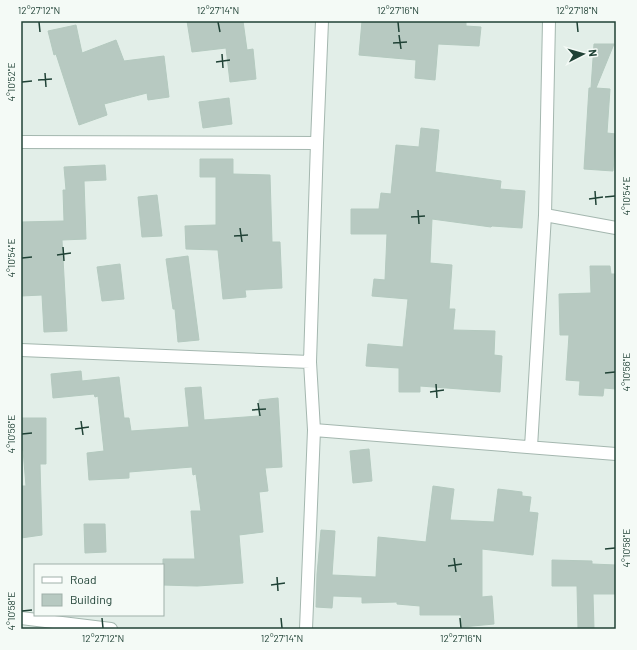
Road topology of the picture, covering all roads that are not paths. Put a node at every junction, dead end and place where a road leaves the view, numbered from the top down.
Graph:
1 (322, 21) edge
2 (548, 21) edge
3 (21, 142) edge
4 (317, 143) junction
5 (545, 214) junction
6 (616, 228) edge
7 (21, 350) edge
8 (310, 362) junction
9 (314, 430) junction
10 (531, 447) junction
11 (616, 454) edge
12 (21, 618) edge
13 (79, 627) edge
14 (111, 629) edge
15 (306, 629) edge

1 - 4 street
2 - 5 street
3 - 4 street
4 - 8 street
5 - 6 street
5 - 10 street
7 - 8 street
8 - 9 street
9 - 10 street
9 - 15 street
10 - 11 street
12 - 13 street
13 - 14 street

